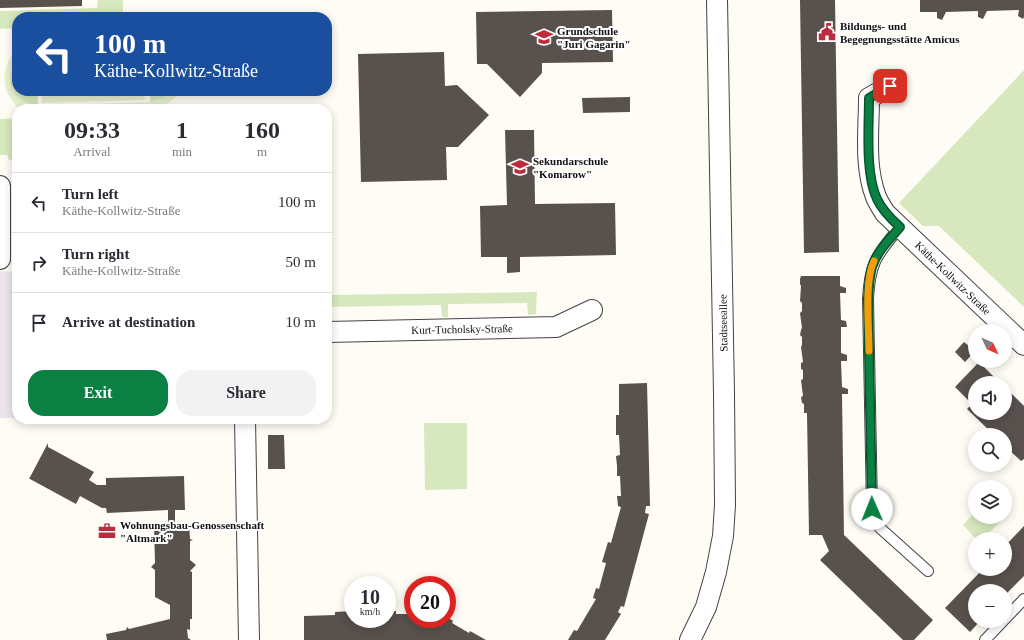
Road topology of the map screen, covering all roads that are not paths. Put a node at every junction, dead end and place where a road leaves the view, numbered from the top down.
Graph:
1 (717, 0) edge
2 (890, 86) dead end
3 (0, 186) edge
4 (900, 227) junction
5 (0, 259) edge
6 (12, 259) edge
7 (592, 310) dead end
8 (332, 332) edge
9 (1024, 345) edge
10 (245, 424) edge
11 (928, 571) dead end
12 (1024, 599) edge
13 (1012, 612) edge
14 (996, 628) edge
15 (249, 640) edge
16 (690, 640) edge
17 (985, 640) edge

1 - 16 street, Stadtseeallee
2 - 4 street, Käthe-Kollwitz-Straße
3 - 5 street
4 - 9 street, Käthe-Kollwitz-Straße
4 - 11 lane
5 - 6 street
7 - 8 street, Kurt-Tucholsky-Straße
10 - 15 street
12 - 13 lane
14 - 17 lane

